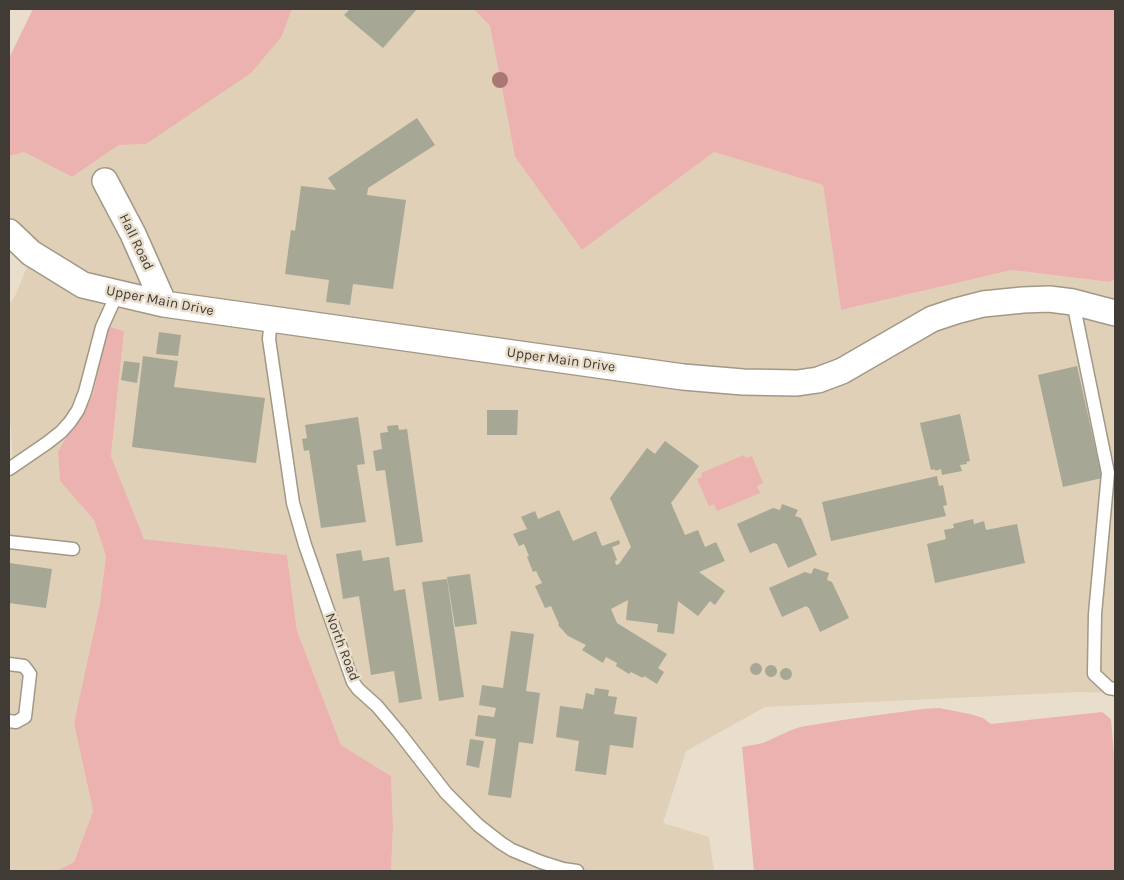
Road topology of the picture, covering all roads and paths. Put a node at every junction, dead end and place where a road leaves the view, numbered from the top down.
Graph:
1 (105, 181) dead end
2 (9, 232) edge
3 (117, 294) junction
4 (1073, 302) junction
5 (164, 304) junction
6 (1115, 313) edge
7 (271, 320) junction
8 (9, 469) edge
9 (9, 542) edge
10 (72, 549) dead end
11 (9, 664) edge
12 (1115, 689) edge
13 (9, 721) edge
14 (577, 871) edge

1 - 5 street, Hall Road
2 - 3 street, Upper Main Drive
3 - 5 street, Upper Main Drive
3 - 8 lane
4 - 6 street, Upper Main Drive
4 - 7 street, Upper Main Drive
4 - 12 lane
5 - 7 street, Upper Main Drive
7 - 14 lane, North Road
9 - 10 lane
11 - 13 lane

